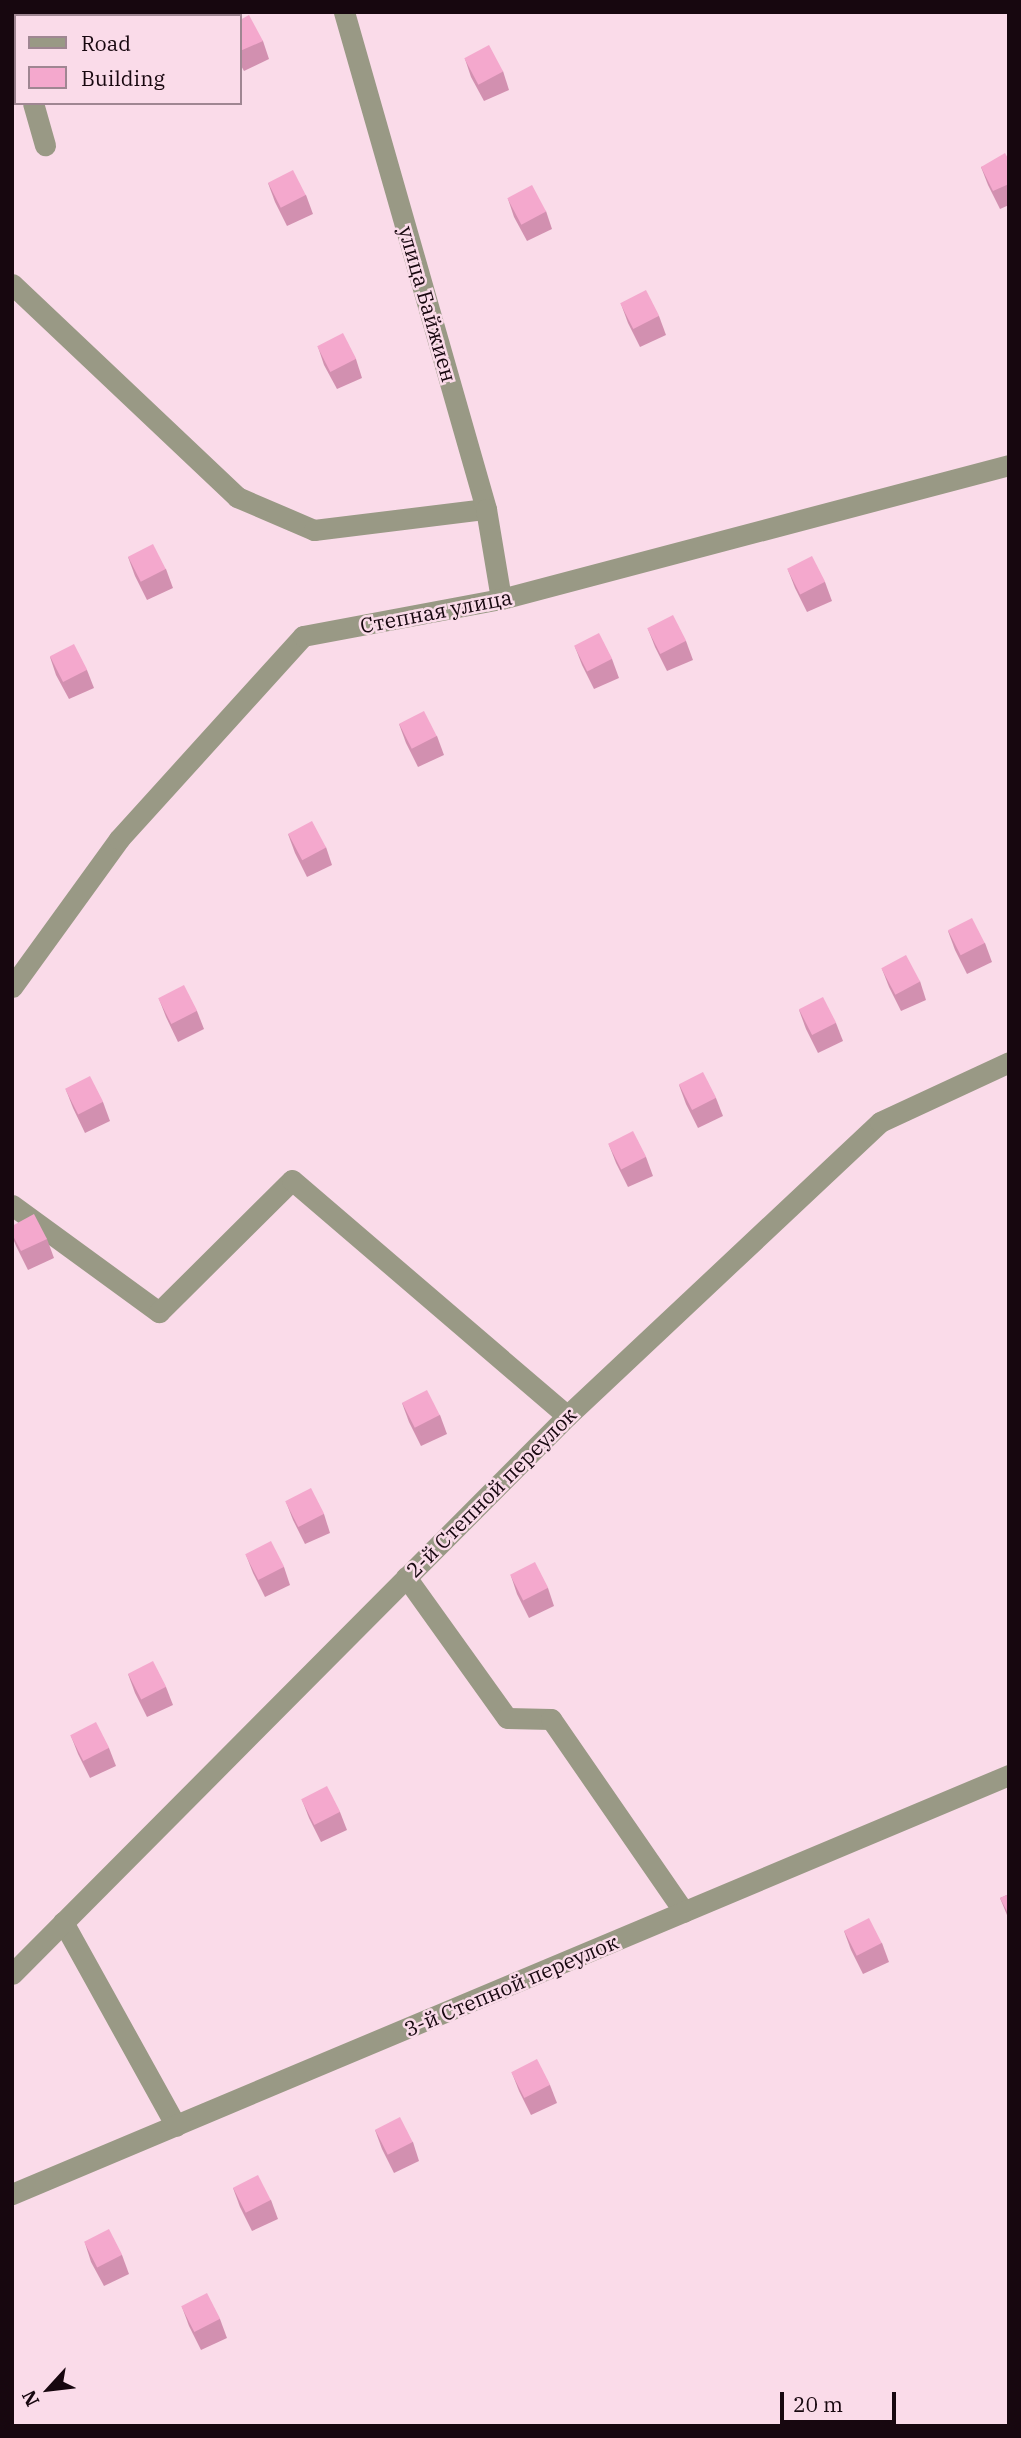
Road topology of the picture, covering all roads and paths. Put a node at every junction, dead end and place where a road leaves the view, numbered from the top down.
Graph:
1 (344, 12) edge
2 (34, 105) edge
3 (45, 145) dead end
4 (12, 285) edge
5 (1009, 465) edge
6 (486, 509) junction
7 (500, 599) junction
8 (12, 987) edge
9 (1009, 1062) edge
10 (12, 1205) edge
11 (567, 1416) junction
12 (406, 1577) junction
13 (1009, 1775) edge
14 (684, 1912) junction
15 (63, 1922) junction
16 (12, 1974) edge
17 (176, 2126) junction
18 (12, 2194) edge

1 - 6 street, улица Байжиен
2 - 3 street
4 - 6 street
5 - 7 street, Степная улица
6 - 7 street, улица Байжиен
7 - 8 street, Степная улица
9 - 11 street, 2-й Степной переулок
10 - 11 street
11 - 12 street, 2-й Степной переулок
12 - 14 street
12 - 15 street, 2-й Степной переулок
13 - 14 street, 3-й Степной переулок
14 - 17 street, 3-й Степной переулок
15 - 16 street, 2-й Степной переулок
15 - 17 street
17 - 18 street, 3-й Степной переулок

